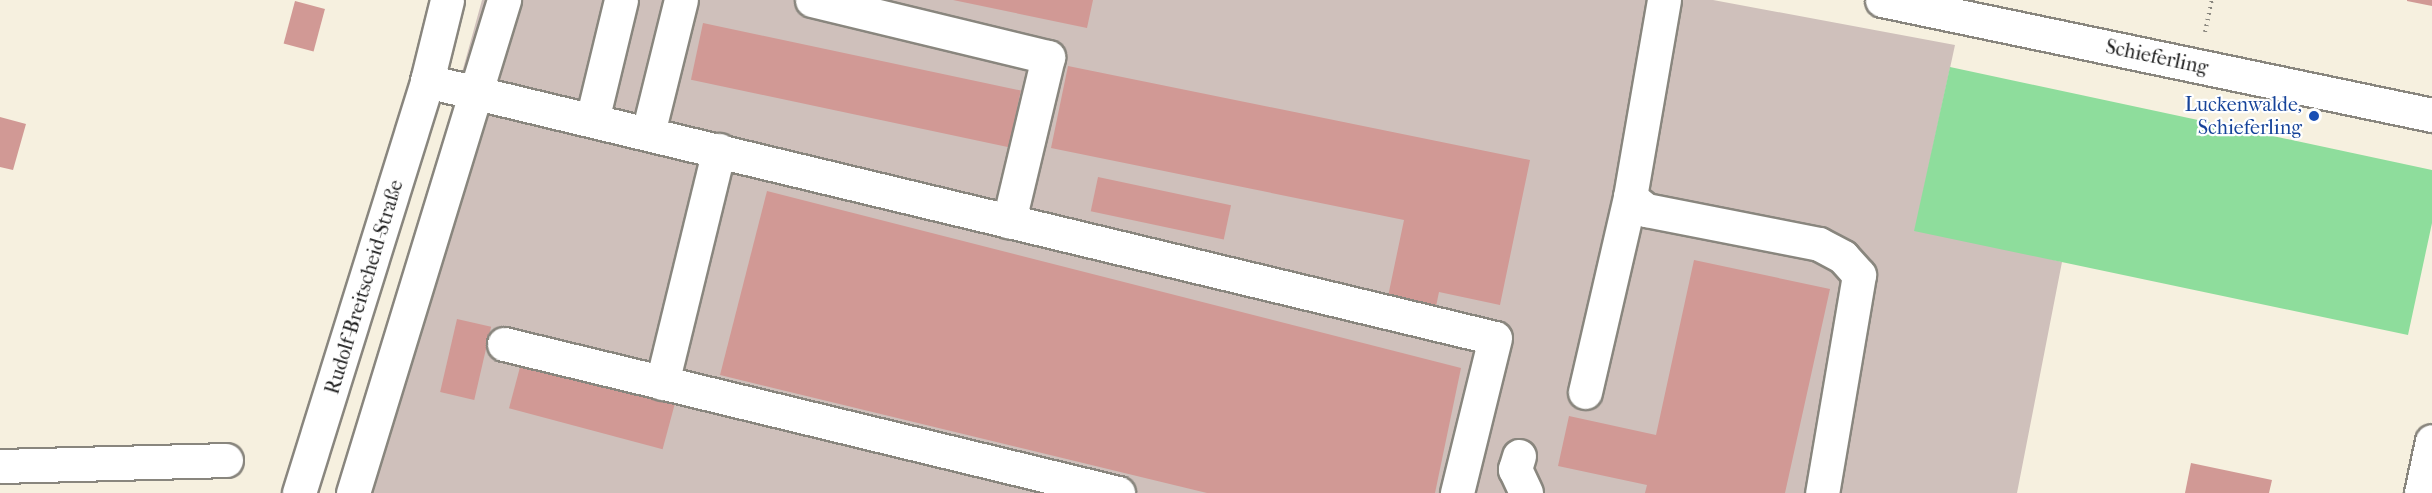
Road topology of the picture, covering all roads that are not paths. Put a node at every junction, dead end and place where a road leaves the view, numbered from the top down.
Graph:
1 (447, 0) edge
2 (504, 0) edge
3 (621, 0) edge
4 (681, 0) edge
5 (812, 0) edge
6 (1664, 0) edge
7 (1882, 0) edge
8 (427, 81) junction
9 (479, 92) junction
10 (2432, 115) edge
11 (592, 120) junction
12 (648, 134) junction
13 (718, 150) junction
14 (1630, 197) junction
15 (1009, 221) junction
16 (504, 344) dead end
17 (662, 383) junction
18 (1585, 393) dead end
19 (2432, 441) edge
20 (1519, 456) dead end
21 (226, 460) dead end
22 (0, 466) edge
23 (300, 493) edge
24 (353, 493) edge
25 (1118, 493) edge
26 (1457, 493) edge
27 (1526, 493) edge
28 (1822, 493) edge
29 (2421, 493) edge

1 - 8 street, Rudolf-Breitscheid-Straße
2 - 9 street
3 - 11 street
4 - 12 street
5 - 15 street
6 - 14 street
7 - 10 street, Schieferling
8 - 9 street
8 - 23 street, Rudolf-Breitscheid-Straße
9 - 11 street
9 - 24 street
11 - 12 street
12 - 13 street
13 - 15 street
13 - 17 street
14 - 18 street
14 - 28 street
15 - 26 street
16 - 17 street
17 - 25 street
19 - 29 street
20 - 27 street
21 - 22 street

